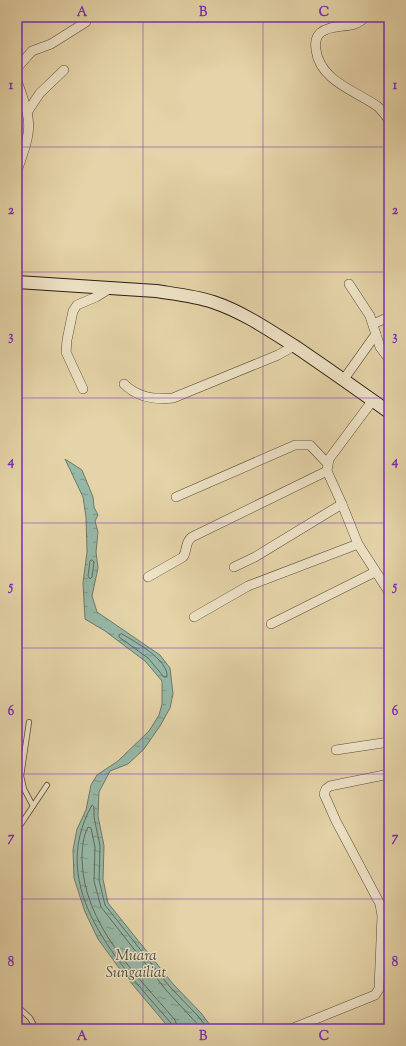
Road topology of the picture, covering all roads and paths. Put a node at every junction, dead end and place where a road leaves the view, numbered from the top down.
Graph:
1 (366, 17) edge
2 (86, 22) dead end
3 (17, 68) edge
4 (64, 70) dead end
5 (17, 81) edge
6 (28, 111) junction
7 (389, 120) edge
8 (17, 171) edge
9 (22, 282) edge
10 (349, 284) dead end
11 (108, 289) junction
12 (389, 316) edge
13 (373, 324) junction
14 (376, 334) junction
15 (294, 346) junction
16 (389, 359) edge
17 (344, 379) junction
18 (124, 384) dead end
19 (83, 389) dead end
20 (373, 400) junction
21 (389, 412) edge
22 (327, 467) junction
23 (176, 497) dead end
24 (342, 504) junction
25 (358, 544) junction
26 (234, 567) dead end
27 (375, 572) junction
28 (148, 577) dead end
29 (389, 592) edge
30 (194, 617) dead end
31 (271, 624) dead end
32 (29, 722) dead end
33 (389, 742) edge
34 (336, 750) dead end
35 (389, 774) edge
36 (47, 785) dead end
37 (33, 806) junction
38 (17, 830) edge
39 (17, 1006) edge
40 (36, 1029) edge
41 (291, 1029) edge

1 - 7 street
2 - 3 street
4 - 6 street
5 - 6 street
6 - 8 street
9 - 11 main road
10 - 13 street
11 - 15 main road
11 - 19 street
12 - 13 street
13 - 14 street
14 - 16 street
14 - 17 street
15 - 17 main road
15 - 18 street
17 - 20 main road
20 - 21 main road
20 - 22 street
22 - 23 street
22 - 24 street
22 - 28 street
24 - 25 street
24 - 26 street
25 - 27 street
25 - 30 street
27 - 29 street
27 - 31 street
32 - 37 lane
33 - 34 street
35 - 41 street
36 - 37 lane
37 - 38 lane
39 - 40 lane

